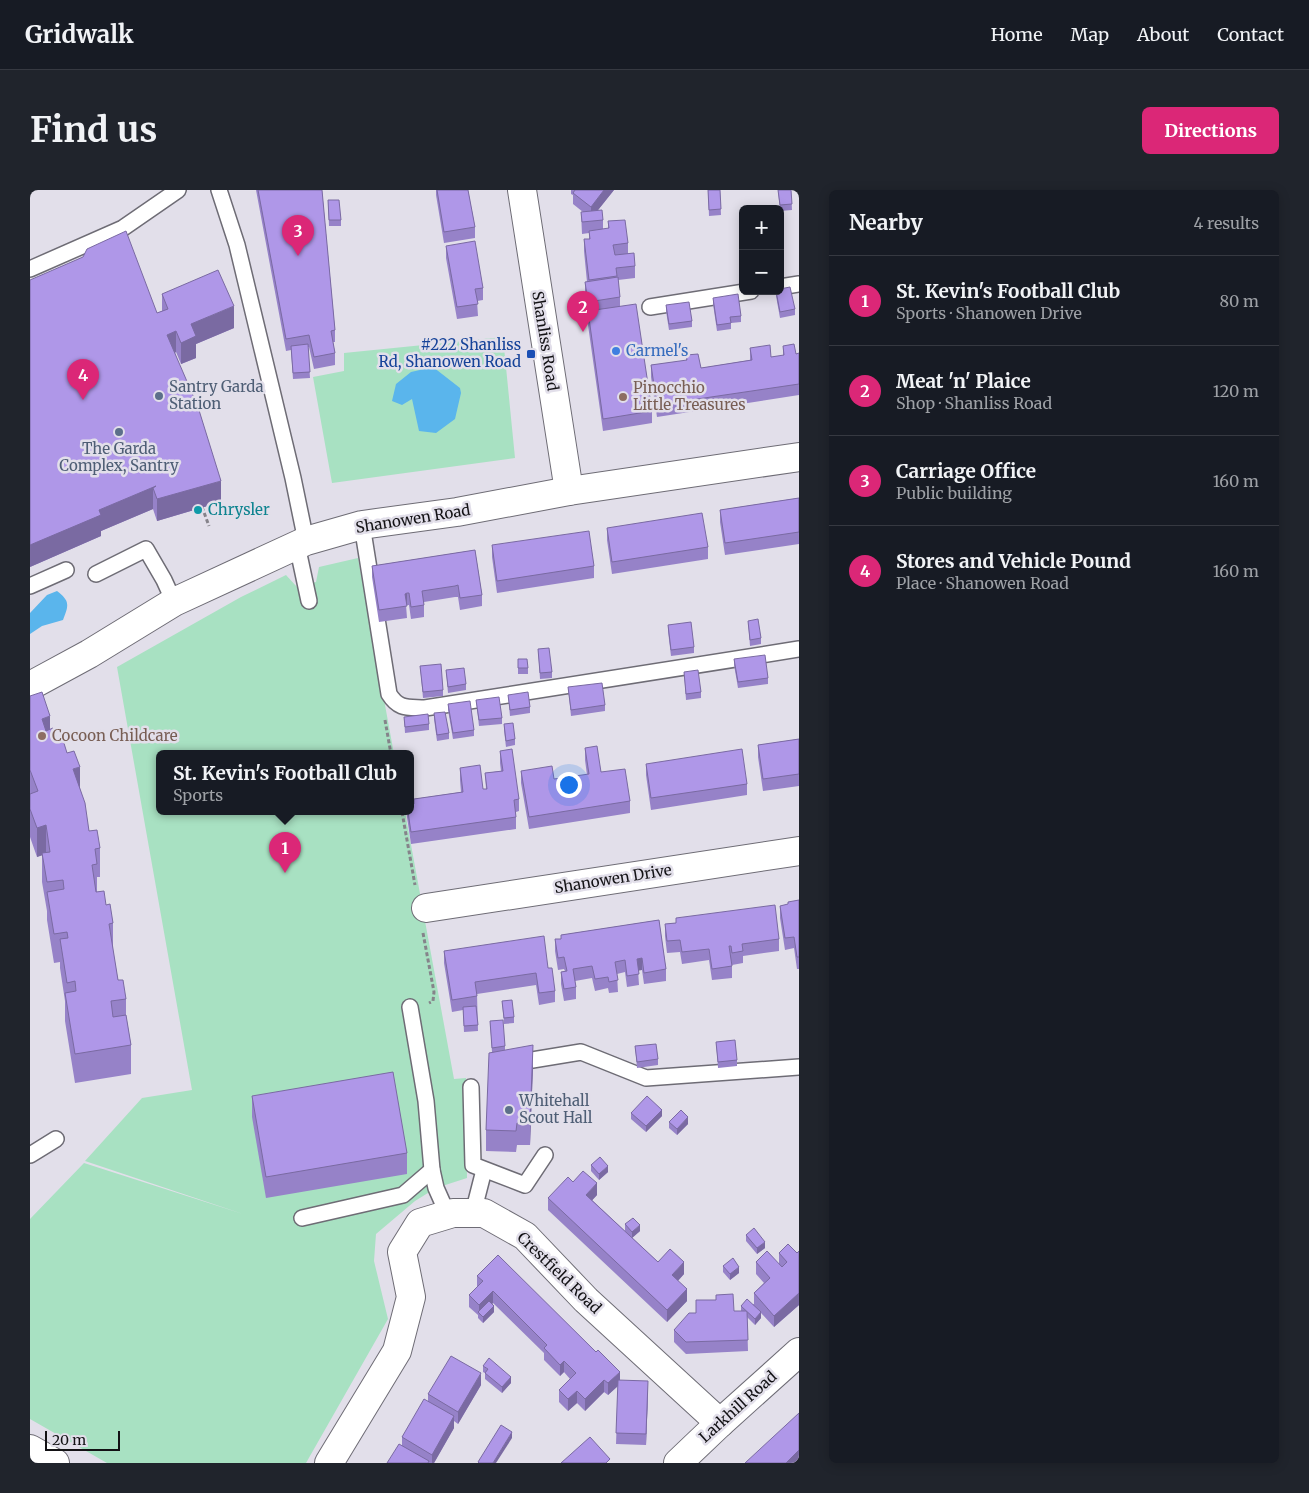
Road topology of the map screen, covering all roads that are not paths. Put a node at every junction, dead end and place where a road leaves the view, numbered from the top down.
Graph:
1 (178, 190) edge
2 (219, 190) edge
3 (522, 190) edge
4 (30, 269) edge
5 (799, 284) edge
6 (784, 286) edge
7 (739, 293) edge
8 (650, 307) dead end
9 (799, 457) edge
10 (569, 491) junction
11 (362, 525) junction
12 (302, 543) junction
13 (66, 570) dead end
14 (96, 574) dead end
15 (30, 586) edge
16 (308, 601) dead end
17 (174, 602) junction
18 (799, 649) edge
19 (30, 686) edge
20 (799, 851) edge
21 (426, 908) dead end
22 (410, 1008) dead end
23 (500, 1065) edge
24 (799, 1067) edge
25 (471, 1087) dead end
26 (56, 1139) dead end
27 (545, 1154) dead end
28 (30, 1156) edge
29 (432, 1170) junction
30 (484, 1170) junction
31 (461, 1214) junction
32 (302, 1218) dead end
33 (799, 1352) edge
34 (720, 1423) junction
35 (30, 1449) edge
36 (55, 1463) edge
37 (329, 1463) edge
38 (678, 1463) edge

1 - 4 lane
2 - 12 lane
3 - 10 street, Shanliss Road
5 - 6 lane
7 - 8 lane
9 - 10 street, Shanowen Road
10 - 11 street, Shanowen Road
11 - 12 street, Shanowen Road
11 - 18 lane
12 - 16 lane
12 - 17 street, Shanowen Road
13 - 15 lane
14 - 17 lane
17 - 19 street, Shanowen Road
20 - 21 street, Shanowen Drive
22 - 29 lane
23 - 24 lane
25 - 30 lane
26 - 28 lane
27 - 30 lane
29 - 31 lane
29 - 32 lane
30 - 31 lane
31 - 34 street, Crestfield Road
31 - 37 street
33 - 34 street, Larkhill Road
34 - 38 street, Larkhill Road
35 - 36 street

